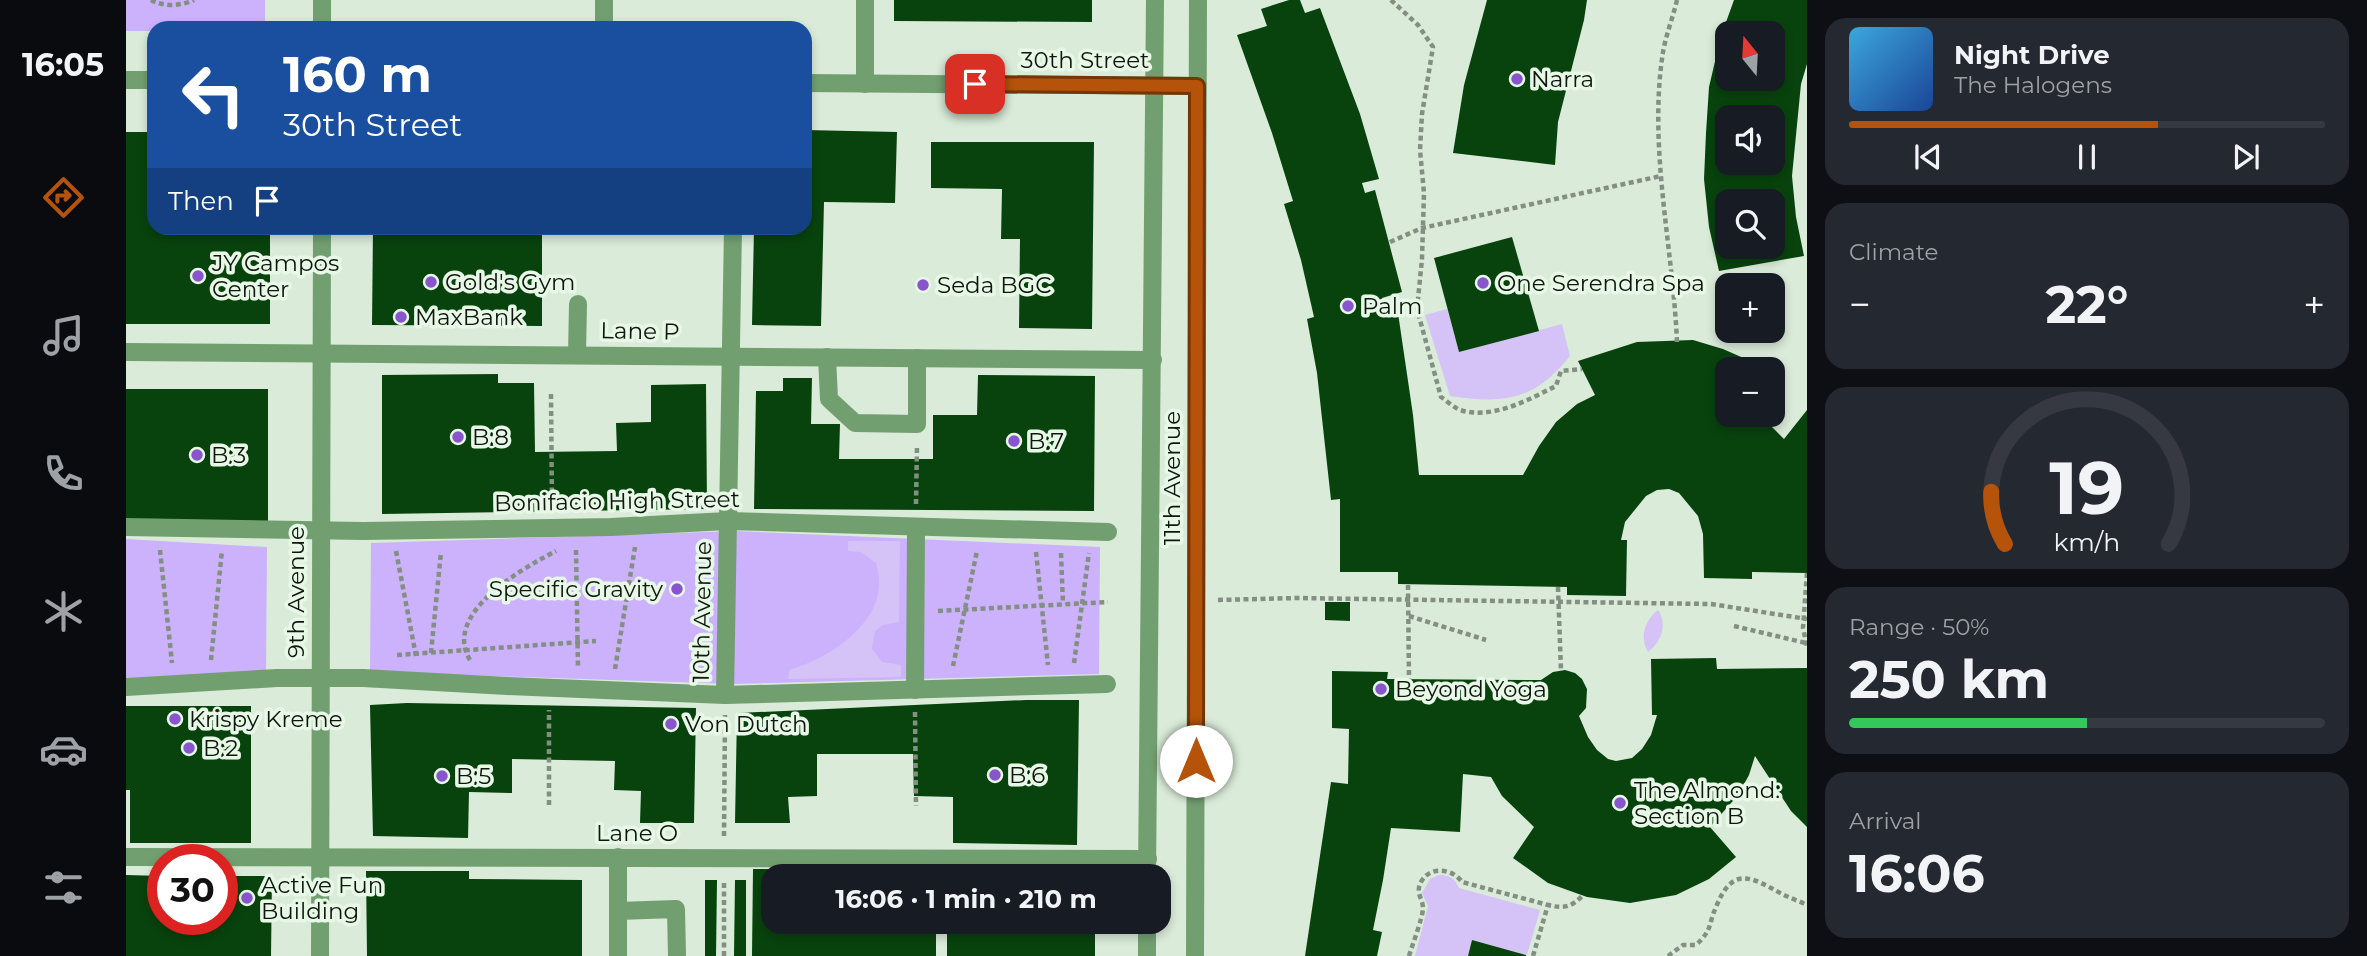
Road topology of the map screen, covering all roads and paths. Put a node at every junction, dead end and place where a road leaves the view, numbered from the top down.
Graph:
1 (151, 0) edge
2 (194, 0) edge
3 (322, 0) edge
4 (604, 0) edge
5 (866, 0) edge
6 (1156, 0) edge
7 (1198, 0) edge
8 (1391, 0) edge
9 (1677, 0) edge
10 (322, 21) edge
11 (604, 21) edge
12 (126, 80) edge
13 (147, 80) edge
14 (812, 83) edge
15 (865, 84) junction
16 (1155, 85) junction
17 (1197, 86) junction
18 (1661, 176) junction
19 (1422, 228) junction
20 (322, 235) edge
21 (733, 235) edge
22 (1390, 242) dead end
23 (578, 304) dead end
24 (1677, 342) dead end
25 (126, 352) edge
26 (322, 354) junction
27 (577, 355) junction
28 (731, 357) junction
29 (827, 357) junction
30 (918, 358) junction
31 (1153, 360) junction
32 (1582, 369) dead end
33 (551, 394) dead end
34 (917, 424) junction
35 (727, 522) junction
36 (638, 525) junction
37 (126, 527) edge
38 (157, 528) junction
39 (552, 528) junction
40 (916, 528) junction
41 (224, 529) junction
42 (443, 529) junction
43 (321, 530) junction
44 (392, 530) junction
45 (981, 530) junction
46 (1033, 530) junction
47 (1060, 531) junction
48 (1100, 532) joint
49 (575, 542) dead end
50 (564, 548) dead end
51 (552, 553) junction
52 (1807, 573) edge
53 (1408, 584) dead end
54 (1558, 587) dead end
55 (1196, 600) junction
56 (1108, 602) dead end
57 (1082, 603) junction
58 (1063, 604) junction
59 (1042, 605) junction
60 (965, 610) junction
61 (916, 612) junction
62 (1409, 616) junction
63 (1807, 619) edge
64 (1734, 626) dead end
65 (1486, 640) dead end
66 (596, 641) dead end
67 (577, 642) junction
68 (1805, 644) edge
69 (464, 650) junction
70 (431, 653) junction
71 (415, 654) junction
72 (389, 656) dead end
73 (1561, 671) dead end
74 (321, 678) junction
75 (1409, 680) dead end
76 (420, 681) junction
77 (209, 682) junction
78 (174, 684) junction
79 (1107, 684) dead end
80 (1051, 685) junction
81 (1071, 685) junction
82 (507, 686) junction
83 (126, 687) edge
84 (549, 688) junction
85 (948, 689) junction
86 (578, 690) junction
87 (915, 690) junction
88 (611, 691) junction
89 (725, 695) junction
90 (549, 805) dead end
91 (916, 806) dead end
92 (126, 857) edge
93 (320, 857) junction
94 (618, 857) junction
95 (724, 858) junction
96 (978, 864) edge
97 (1147, 864) edge
98 (1583, 895) dead end
99 (1548, 905) junction
100 (1807, 905) edge
101 (618, 911) junction
102 (1147, 934) edge
103 (320, 956) edge
104 (618, 956) edge
105 (677, 956) edge
106 (723, 956) edge
107 (1147, 956) edge
108 (1195, 956) edge
109 (1409, 956) edge
110 (1533, 956) edge
111 (1668, 956) edge

1 - 2 path
3 - 10 street
4 - 11 street
5 - 15 street
6 - 16 street, 11th Avenue
7 - 17 street, 11th Avenue
8 - 19 path
9 - 18 path
12 - 13 street
14 - 15 street, 30th Street
15 - 16 street, 30th Street
16 - 17 street, 30th Street
16 - 31 street, 11th Avenue
17 - 55 street, 11th Avenue
18 - 19 path
18 - 24 path
19 - 22 path
19 - 32 path
20 - 26 street, 9th Avenue
21 - 28 street, 10th Avenue
23 - 27 street
25 - 26 street, Lane P
26 - 27 street, Lane P
26 - 43 street, 9th Avenue
27 - 28 street, Lane P
28 - 29 street, Lane P
28 - 35 street, 10th Avenue
29 - 30 street, Lane P
29 - 34 street
30 - 31 street, Lane P
30 - 34 street
31 - 97 street, 11th Avenue
33 - 39 path
34 - 40 path
35 - 36 street, Bonifacio High Street
35 - 40 street, Bonifacio High Street
35 - 89 street, 10th Avenue
36 - 39 street, Bonifacio High Street
36 - 88 path
37 - 38 street, Bonifacio High Street
38 - 41 street, Bonifacio High Street
38 - 78 path
39 - 42 street, Bonifacio High Street
39 - 51 path
40 - 45 street, Bonifacio High Street
40 - 61 street
41 - 43 street, Bonifacio High Street
41 - 77 path
42 - 44 street, Bonifacio High Street
42 - 70 path
43 - 44 street, Bonifacio High Street
43 - 74 street, 9th Avenue
44 - 71 path
45 - 46 street, Bonifacio High Street
45 - 60 path
46 - 47 street, Bonifacio High Street
46 - 59 path
47 - 48 street, Bonifacio High Street
47 - 58 path
48 - 57 path
49 - 67 path
50 - 51 path
51 - 69 path
52 - 68 path, bridge
53 - 62 path, bridge
54 - 73 path, bridge
55 - 63 path
55 - 108 street, 11th Avenue
56 - 57 path
57 - 58 path
57 - 81 path
58 - 59 path
59 - 60 path
59 - 80 path
60 - 61 path
60 - 85 path
61 - 87 street
62 - 65 path
62 - 75 path, bridge
64 - 68 path
66 - 67 path
67 - 69 path
67 - 86 path
69 - 70 path
69 - 82 path
70 - 71 path
71 - 72 path
71 - 76 path
74 - 76 street
74 - 77 street
74 - 93 street, 9th Avenue
76 - 82 street
77 - 78 street
78 - 83 street
79 - 81 street
80 - 81 street
80 - 85 street
82 - 84 street
84 - 86 street
84 - 90 path
85 - 87 street
86 - 88 street
87 - 89 street
87 - 91 path
88 - 89 street
89 - 95 path, 10th Avenue
92 - 93 street, Lane O
93 - 94 street, Lane O
93 - 103 street, 9th Avenue
94 - 95 street, Lane O
94 - 101 street
95 - 96 street, Lane O
95 - 106 path, 10th Avenue
98 - 99 path
99 - 109 path
99 - 110 path
100 - 111 path
101 - 104 street
101 - 105 street
102 - 107 street

